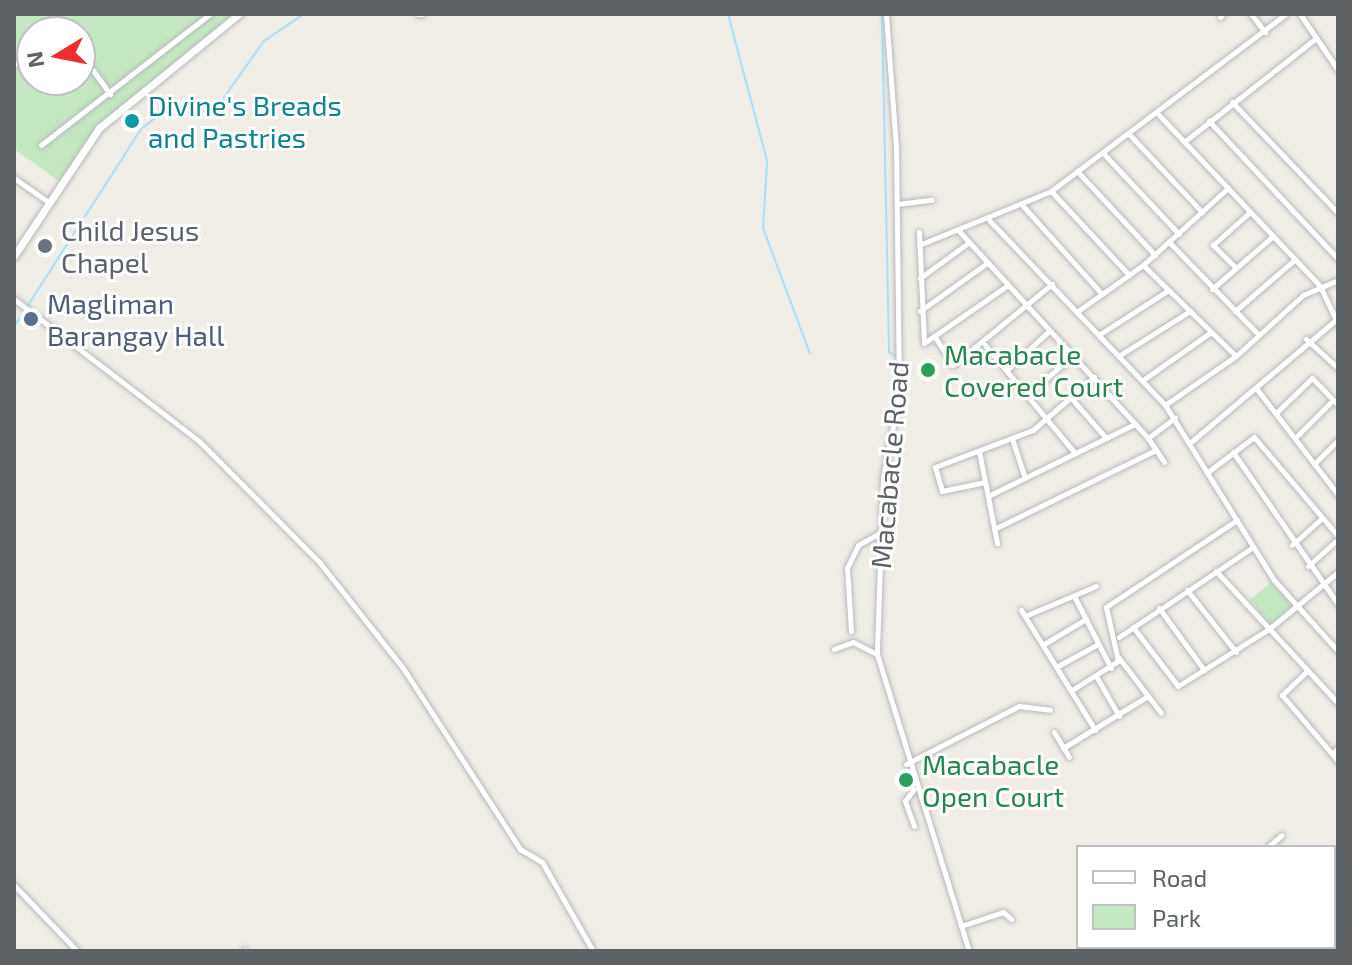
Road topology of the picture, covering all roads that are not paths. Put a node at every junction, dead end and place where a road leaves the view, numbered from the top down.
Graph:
1 (210, 14) edge
2 (239, 14) edge
3 (886, 14) edge
4 (1251, 14) edge
5 (1286, 14) edge
6 (1300, 14) edge
7 (1265, 32) junction
8 (1315, 39) junction
9 (1338, 70) edge
10 (96, 74) edge
11 (110, 94) junction
12 (1232, 102) junction
13 (1159, 115) junction
14 (1209, 121) junction
15 (1129, 134) junction
16 (1184, 142) junction
17 (41, 145) dead end
18 (1103, 153) junction
19 (1077, 171) junction
20 (14, 178) edge
21 (1228, 188) junction
22 (1051, 191) junction
23 (45, 200) junction
24 (932, 200) dead end
25 (897, 204) junction
26 (1023, 206) junction
27 (1202, 212) junction
28 (1250, 212) junction
29 (1338, 213) edge
30 (989, 220) junction
31 (959, 231) junction
32 (919, 232) dead end
33 (1179, 234) junction
34 (1273, 236) junction
35 (968, 243) junction
36 (1169, 243) junction
37 (919, 245) junction
38 (1155, 255) junction
39 (14, 256) edge
40 (1338, 259) edge
41 (1294, 260) junction
42 (987, 263) junction
43 (1143, 265) junction
44 (1236, 268) junction
45 (1129, 275) junction
46 (919, 278) junction
47 (1338, 280) edge
48 (1052, 284) junction
49 (1008, 285) junction
50 (1320, 286) junction
51 (1212, 289) junction
52 (1167, 291) junction
53 (1102, 294) junction
54 (14, 299) edge
55 (1029, 306) junction
56 (920, 311) junction
57 (1078, 311) junction
58 (1190, 311) junction
59 (1235, 311) junction
60 (1337, 321) edge
61 (1049, 331) junction
62 (1211, 332) junction
63 (1100, 334) junction
64 (1258, 334) junction
65 (935, 337) junction
66 (1306, 339) junction
67 (985, 345) junction
68 (1073, 355) junction
69 (1120, 355) junction
70 (1236, 356) junction
71 (1338, 368) edge
72 (1007, 370) junction
73 (1094, 377) junction
74 (1143, 380) junction
75 (1256, 388) junction
76 (1030, 393) junction
77 (1072, 399) junction
78 (1336, 403) edge
79 (1165, 405) junction
80 (1276, 413) junction
81 (1175, 418) junction
82 (1049, 419) junction
83 (1135, 424) junction
84 (1106, 438) junction
85 (1148, 438) junction
86 (1295, 438) junction
87 (1012, 439) junction
88 (1338, 440) edge
89 (1192, 441) junction
90 (1156, 450) junction
91 (979, 451) junction
92 (1233, 452) junction
93 (1075, 453) junction
94 (1164, 462) dead end
95 (1314, 464) junction
96 (1209, 471) junction
97 (1025, 478) junction
98 (985, 482) junction
99 (1338, 495) edge
100 (988, 496) junction
101 (1322, 518) junction
102 (1237, 520) junction
103 (994, 529) junction
104 (880, 533) junction
105 (1338, 537) edge
106 (997, 543) dead end
107 (1292, 545) junction
108 (1253, 547) junction
109 (1308, 566) junction
110 (1216, 571) junction
111 (1338, 572) edge
112 (1096, 586) dead end
113 (1320, 586) junction
114 (1187, 590) junction
115 (1074, 596) junction
116 (1338, 604) edge
117 (1295, 606) junction
118 (1159, 608) junction
119 (1021, 610) dead end
120 (1025, 616) junction
121 (1086, 619) junction
122 (1133, 627) junction
123 (1269, 629) junction
124 (851, 631) dead end
125 (1119, 637) dead end
126 (1044, 644) junction
127 (1098, 644) junction
128 (834, 649) dead end
129 (1338, 651) edge
130 (1236, 652) junction
131 (877, 654) junction
132 (1119, 658) junction
133 (1058, 666) junction
134 (1111, 668) junction
135 (1204, 670) junction
136 (1307, 671) junction
137 (1096, 676) junction
138 (1072, 690) junction
139 (1148, 696) junction
140 (1338, 703) edge
141 (1050, 710) dead end
142 (1161, 713) dead end
143 (1119, 716) junction
144 (1095, 730) junction
145 (1054, 732) dead end
146 (1063, 748) junction
147 (1338, 748) edge
148 (1332, 754) junction
149 (1069, 757) dead end
150 (1338, 761) edge
151 (906, 764) junction
152 (915, 789) junction
153 (914, 826) dead end
154 (1282, 835) dead end
155 (1275, 841) junction
156 (1270, 845) edge
157 (1278, 845) edge
158 (14, 885) edge
159 (1011, 919) dead end
160 (961, 926) junction
161 (77, 951) edge
162 (593, 951) edge
163 (969, 951) edge

1 - 11 street
2 - 23 street
3 - 25 street, Macabacle Road
4 - 7 street
5 - 7 street
6 - 8 street
7 - 13 street
8 - 9 street
8 - 12 street
10 - 11 street
11 - 17 street
12 - 14 street
12 - 29 street
13 - 15 street
13 - 16 street
14 - 16 street
14 - 40 street
15 - 18 street
15 - 27 street
16 - 21 street
18 - 19 street
18 - 33 street
19 - 22 street
19 - 38 street
20 - 23 street
21 - 27 street
21 - 28 street
22 - 26 street
22 - 45 street
23 - 39 street
24 - 25 street
25 - 104 street, Macabacle Road
26 - 30 street
26 - 53 street
27 - 33 street
28 - 34 street
28 - 44 street
30 - 31 street
30 - 48 street
31 - 35 street
31 - 37 street
32 - 37 street
33 - 36 street
34 - 41 street
34 - 44 street
35 - 42 street
35 - 46 street
36 - 38 street
36 - 51 street
37 - 46 street
38 - 43 street
41 - 50 street
41 - 59 street
42 - 49 street
42 - 56 street
43 - 45 street
43 - 52 street
44 - 51 street
45 - 53 street
46 - 56 street
47 - 50 street
48 - 55 street
48 - 57 street
49 - 55 street
49 - 65 street
50 - 60 street
50 - 64 street
51 - 59 street
52 - 58 street
52 - 63 street
53 - 57 street
54 - 162 street
55 - 61 street
55 - 67 street
56 - 65 street
57 - 63 street
58 - 62 street
58 - 69 street
59 - 64 street
60 - 66 street
61 - 68 street
61 - 72 street
62 - 70 street
62 - 74 street
63 - 69 street
64 - 70 street
65 - 67 street
66 - 71 street
66 - 75 street
67 - 72 street
68 - 73 street
68 - 76 street
69 - 74 street
70 - 79 street
72 - 76 street
73 - 77 street
73 - 83 street
74 - 79 street
75 - 80 street
75 - 89 street
76 - 82 street
77 - 82 street
77 - 84 street
78 - 80 street
78 - 86 street
79 - 81 street
80 - 86 street
81 - 85 street
81 - 89 street
82 - 87 street
82 - 93 street
83 - 84 street
83 - 85 street
84 - 93 street
85 - 90 street
86 - 95 street
87 - 91 street
87 - 97 street
88 - 95 street
89 - 96 street
90 - 94 street
90 - 103 street
91 - 98 street
91 - 98 street
92 - 96 street
92 - 101 street
92 - 107 street
93 - 97 street
95 - 99 street
96 - 102 street
97 - 100 street
98 - 100 street
100 - 103 street
101 - 105 street
101 - 107 street
102 - 108 street
102 - 132 street
103 - 106 street
104 - 124 street
104 - 131 street, Macabacle Road
105 - 109 street
107 - 109 street
108 - 110 street
108 - 117 street
109 - 113 street
110 - 114 street
110 - 123 street
111 - 113 street
112 - 115 street
113 - 116 street
113 - 117 street
114 - 118 street
114 - 130 street
115 - 120 street
115 - 121 street
117 - 123 street
117 - 129 street
118 - 122 street
118 - 135 street
119 - 120 street
120 - 126 street
121 - 126 street
121 - 127 street
122 - 125 street
122 - 135 street
123 - 130 street
123 - 136 street
126 - 133 street
127 - 133 street
127 - 134 street
128 - 131 street
130 - 135 street
131 - 151 street, Macabacle Road
132 - 134 street
132 - 139 street
133 - 138 street
134 - 137 street
136 - 140 street
136 - 148 street
137 - 138 street
137 - 143 street
138 - 144 street
139 - 142 street
139 - 143 street
141 - 151 street
143 - 144 street
144 - 146 street
145 - 146 street
146 - 149 street
147 - 148 street
148 - 150 street
151 - 152 street, Macabacle Road
152 - 153 street
152 - 160 street, Macabacle Road
154 - 155 street
155 - 156 street
155 - 157 street
158 - 161 street
159 - 160 street
160 - 163 street, Macabacle Road

